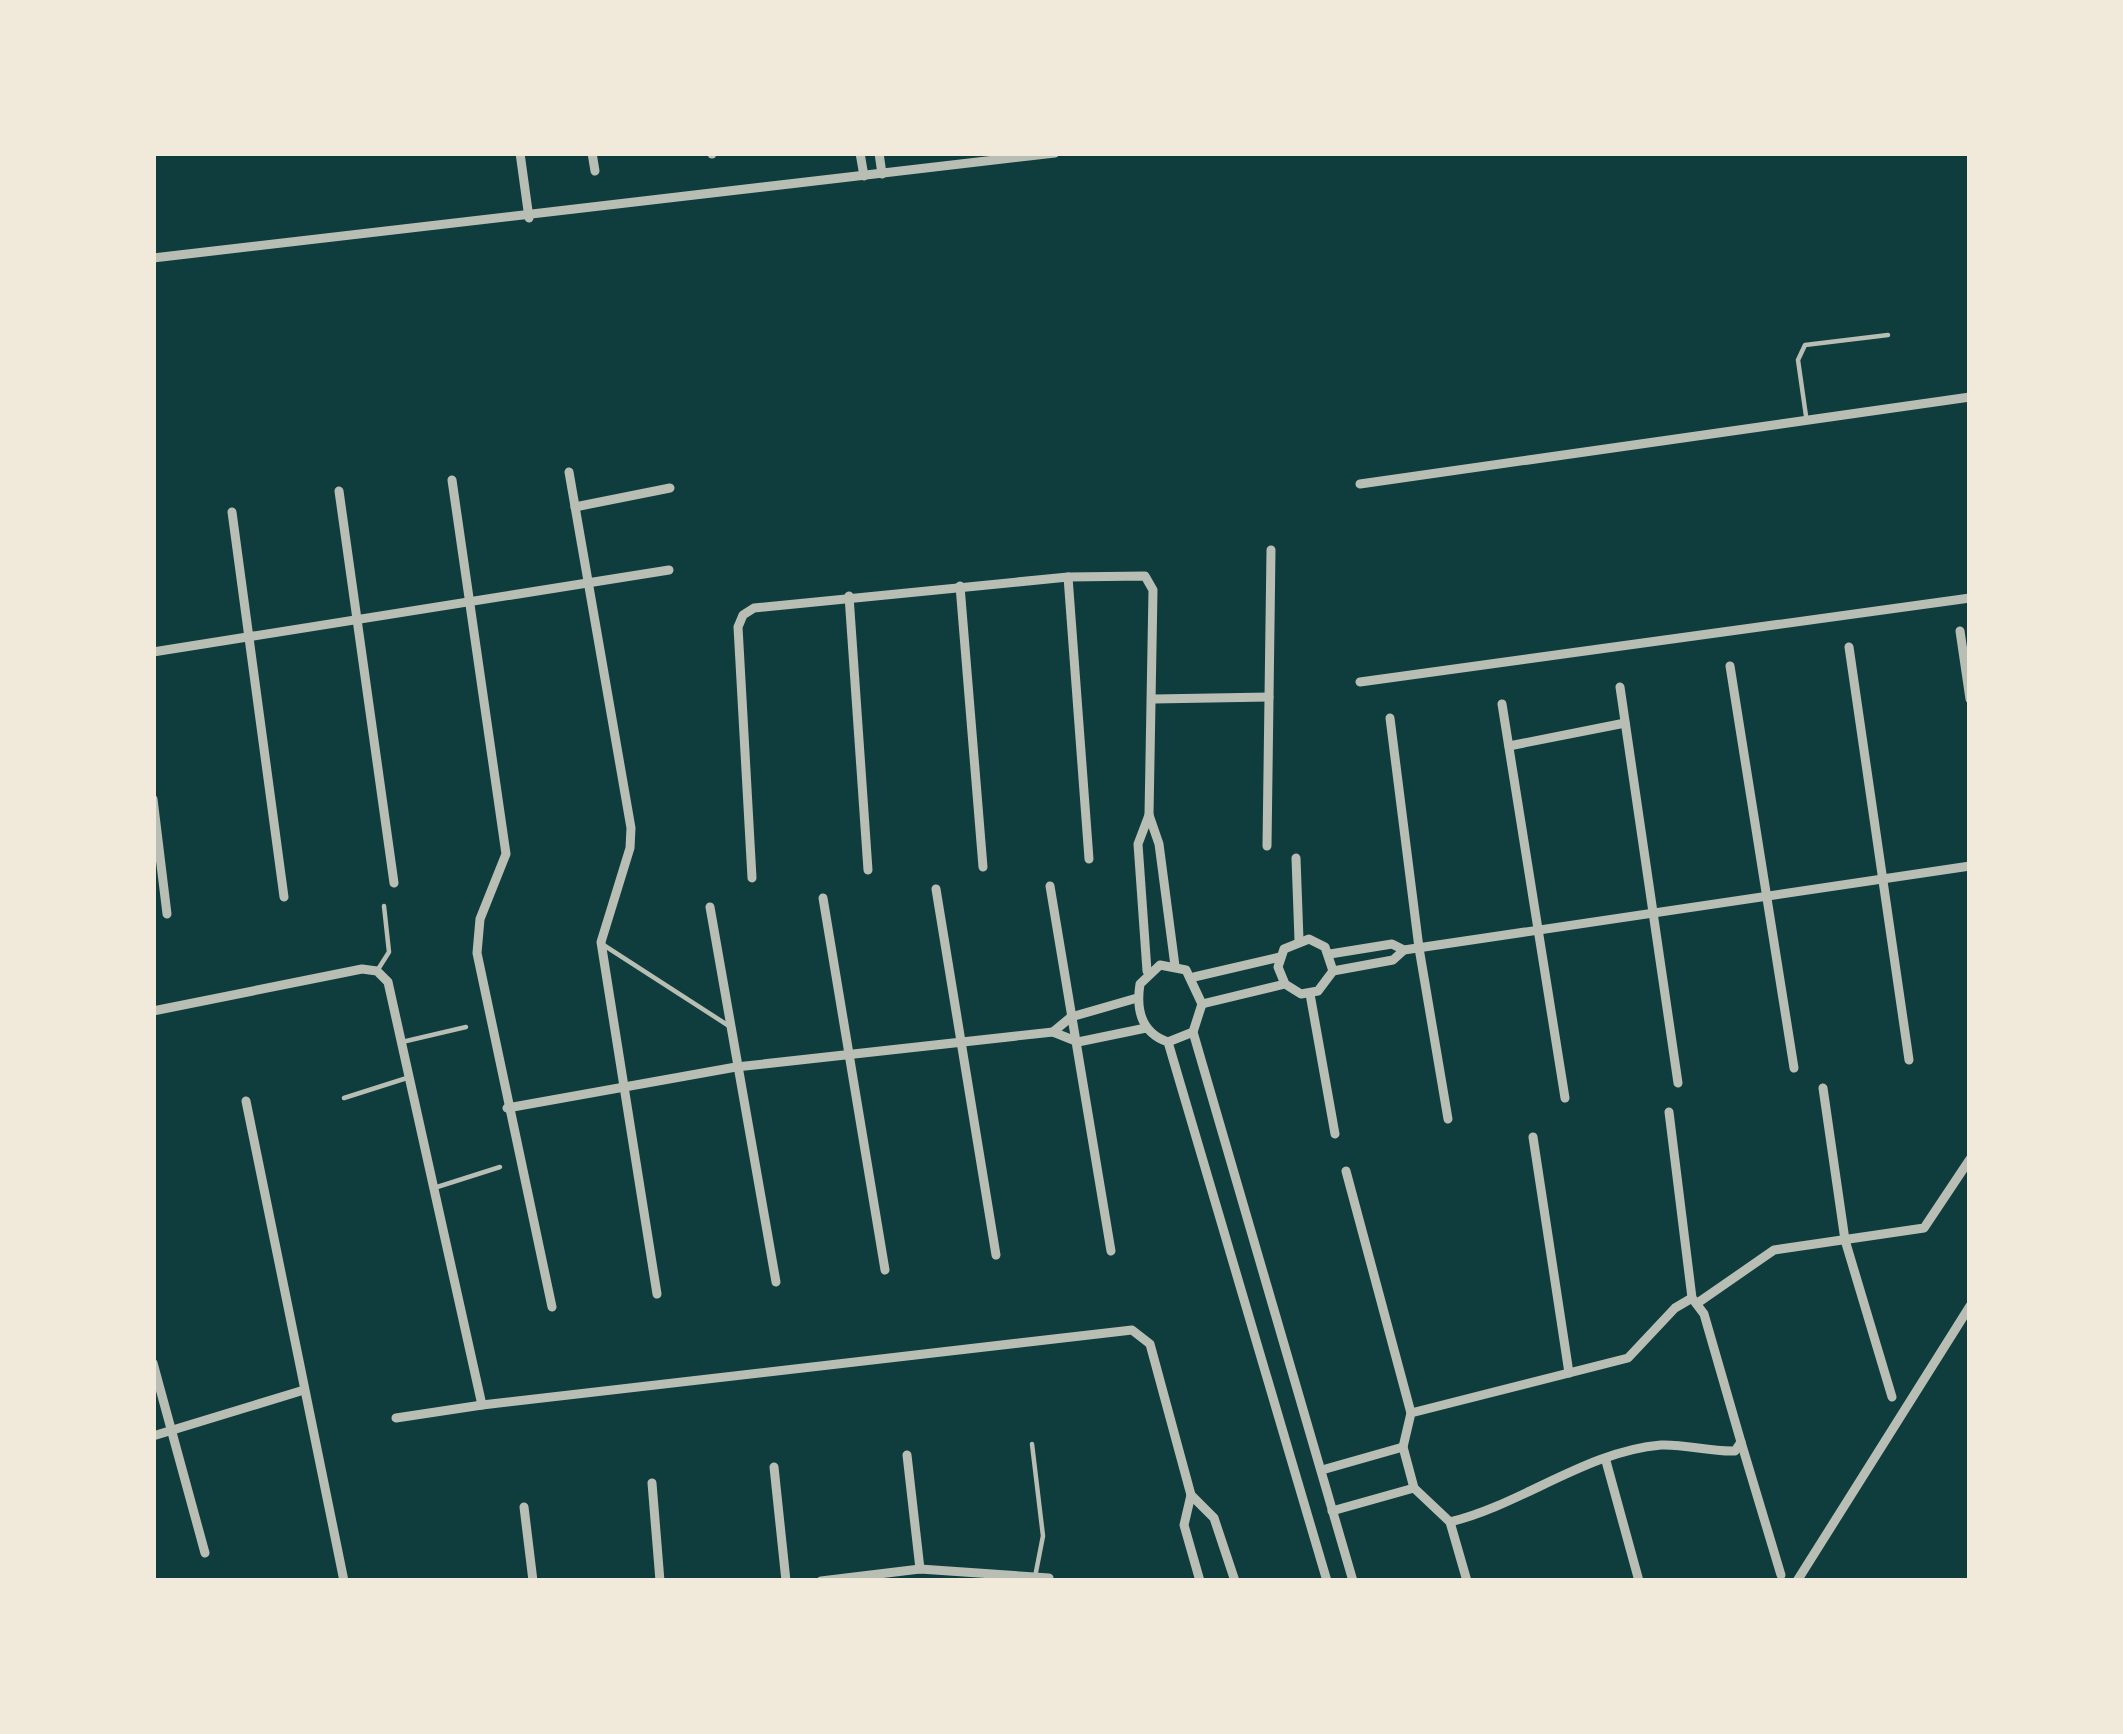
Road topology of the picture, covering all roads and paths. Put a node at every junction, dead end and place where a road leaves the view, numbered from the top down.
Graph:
1 (520, 153) edge
2 (592, 153) edge
3 (860, 153) edge
4 (878, 153) edge
5 (1055, 153) edge
6 (595, 171) dead end
7 (882, 174) junction
8 (864, 176) junction
9 (529, 218) junction
10 (153, 259) edge
11 (1888, 335) dead end
12 (1970, 397) edge
13 (1807, 422) junction
14 (569, 472) dead end
15 (452, 480) dead end
16 (1360, 484) dead end
17 (670, 488) dead end
18 (339, 491) dead end
19 (574, 507) junction
20 (232, 512) dead end
21 (1271, 550) dead end
22 (669, 570) dead end
23 (1068, 577) junction
24 (587, 581) junction
25 (960, 586) junction
26 (849, 596) junction
27 (1970, 598) edge
28 (470, 601) junction
29 (357, 619) junction
30 (1960, 631) dead end
31 (249, 636) junction
32 (1849, 647) dead end
33 (153, 652) edge
34 (1730, 667) dead end
35 (1969, 680) edge
36 (1360, 682) dead end
37 (1620, 687) dead end
38 (1269, 698) junction
39 (1154, 699) junction
40 (1970, 699) edge
41 (1502, 704) dead end
42 (1390, 718) dead end
43 (1625, 723) junction
44 (1509, 746) junction
45 (153, 799) edge
46 (1149, 815) junction
47 (1267, 846) dead end
48 (1296, 858) dead end
49 (1090, 859) dead end
50 (1970, 866) edge
51 (983, 867) dead end
52 (868, 870) dead end
53 (752, 878) dead end
54 (1883, 879) junction
55 (394, 883) dead end
56 (1050, 886) dead end
57 (936, 889) dead end
58 (1767, 896) junction
59 (284, 897) dead end
60 (823, 898) dead end
61 (384, 906) dead end
62 (710, 907) dead end
63 (1653, 913) junction
64 (167, 914) dead end
65 (1970, 915) edge
66 (1538, 931) junction
67 (1299, 940) junction
68 (601, 942) junction
69 (1970, 944) edge
70 (1419, 948) junction
71 (1405, 950) junction
72 (1330, 954) junction
73 (1280, 957) junction
74 (1175, 966) junction
75 (376, 970) junction
76 (1333, 970) junction
77 (1147, 971) junction
78 (1194, 977) junction
79 (1285, 984) junction
80 (1310, 994) junction
81 (1138, 998) junction
82 (1202, 1004) junction
83 (153, 1011) edge
84 (1072, 1017) junction
85 (729, 1026) junction
86 (466, 1027) dead end
87 (1146, 1028) junction
88 (1053, 1032) junction
89 (1193, 1033) junction
90 (402, 1042) junction
91 (961, 1042) junction
92 (1078, 1042) junction
93 (1168, 1042) junction
94 (850, 1056) junction
95 (1910, 1060) dead end
96 (736, 1067) junction
97 (1795, 1068) dead end
98 (410, 1077) junction
99 (1678, 1083) dead end
100 (621, 1088) junction
101 (1823, 1088) dead end
102 (344, 1097) dead end
103 (1565, 1098) dead end
104 (246, 1101) dead end
105 (507, 1108) junction
106 (1669, 1112) dead end
107 (1448, 1119) dead end
108 (1335, 1134) dead end
109 (1533, 1137) dead end
110 (1970, 1159) edge
111 (500, 1167) dead end
112 (1346, 1171) dead end
113 (434, 1189) junction
114 (1845, 1240) junction
115 (1111, 1252) dead end
116 (996, 1255) dead end
117 (885, 1270) dead end
118 (776, 1282) dead end
119 (657, 1294) dead end
120 (1696, 1300) junction
121 (1970, 1306) edge
122 (552, 1307) dead end
123 (153, 1363) edge
124 (1569, 1373) junction
125 (304, 1390) junction
126 (1892, 1396) dead end
127 (482, 1405) junction
128 (1412, 1413) junction
129 (397, 1418) dead end
130 (168, 1432) junction
131 (153, 1436) edge
132 (1741, 1442) junction
133 (1031, 1444) dead end
134 (1403, 1447) junction
135 (907, 1456) dead end
136 (1606, 1461) junction
137 (774, 1467) dead end
138 (1323, 1476) junction
139 (652, 1483) dead end
140 (1414, 1488) junction
141 (1301, 1489) junction
142 (1191, 1496) junction
143 (524, 1507) dead end
144 (1332, 1511) junction
145 (1450, 1522) junction
146 (206, 1553) dead end
147 (920, 1569) junction
148 (1781, 1575) dead end
149 (1035, 1577) junction
150 (1050, 1580) edge
151 (344, 1581) edge
152 (533, 1581) edge
153 (660, 1581) edge
154 (786, 1581) edge
155 (820, 1581) edge
156 (1200, 1581) edge
157 (1235, 1581) edge
158 (1327, 1581) edge
159 (1353, 1581) edge
160 (1467, 1581) edge
161 (1639, 1581) edge
162 (1797, 1581) edge

1 - 9 street
2 - 6 street
3 - 8 street
4 - 7 street
5 - 7 street
7 - 8 street
8 - 9 street
9 - 10 street
11 - 13 lane
12 - 13 street
13 - 16 street
14 - 19 street
15 - 28 street
17 - 19 street
18 - 29 street
19 - 24 street
20 - 31 street
21 - 38 street
22 - 24 street
23 - 25 street
23 - 39 street
23 - 49 street
24 - 28 street
24 - 68 street
25 - 26 street
25 - 51 street
26 - 52 street
26 - 53 street
27 - 36 street
28 - 29 street
28 - 105 street
29 - 31 street
29 - 55 street
30 - 35 street
31 - 33 street
31 - 59 street
32 - 54 street
34 - 58 street
35 - 40 street
37 - 43 street
38 - 39 street
38 - 47 street
39 - 46 street
41 - 44 street
42 - 70 street
43 - 44 street
43 - 63 street
44 - 66 street
45 - 64 street
46 - 74 street
46 - 77 street
48 - 67 street
50 - 54 street
54 - 58 street
54 - 95 street
56 - 84 street
57 - 91 street
58 - 63 street
58 - 97 street
60 - 94 street
61 - 75 lane
62 - 85 street
63 - 66 street
63 - 99 street
65 - 69 lane
66 - 70 street
66 - 103 street
67 - 72 street
67 - 73 street
68 - 85 lane
68 - 100 street
70 - 71 street
70 - 107 street
71 - 72 street
71 - 76 street
72 - 76 street
73 - 78 street
73 - 79 street
74 - 77 street
74 - 78 street
75 - 83 street
75 - 90 street
76 - 80 street
77 - 81 street
78 - 82 street
79 - 80 street
79 - 82 street
80 - 108 street
81 - 84 street
81 - 87 street
82 - 89 street
84 - 88 street
84 - 92 street
85 - 96 street
86 - 90 lane
87 - 92 street
87 - 93 street
88 - 91 street
88 - 92 street
89 - 93 street
89 - 138 street
90 - 98 street
91 - 94 street
91 - 116 street
92 - 115 street
93 - 141 street
94 - 96 street
94 - 117 street
96 - 100 street
96 - 118 street
98 - 102 lane
98 - 113 street
100 - 105 street
100 - 119 street
101 - 114 street
104 - 125 street
105 - 122 street
106 - 120 street
109 - 124 street
110 - 114 street
111 - 113 lane
112 - 128 street
113 - 127 street
114 - 120 street
114 - 126 street
120 - 124 street
120 - 132 street
121 - 162 street
123 - 130 street
124 - 128 street
125 - 130 street
125 - 151 street
127 - 129 street
127 - 142 street
128 - 134 street
130 - 131 street
130 - 146 street
132 - 136 street
132 - 148 street
133 - 149 lane
134 - 138 street
134 - 140 street
135 - 147 street
136 - 145 street
136 - 161 street
137 - 154 street
138 - 141 street
138 - 144 street
139 - 153 street
140 - 144 street
140 - 145 street
141 - 158 street
142 - 156 street
142 - 157 street
143 - 152 street
144 - 159 street
145 - 160 street
147 - 149 street
147 - 155 street
149 - 150 street

